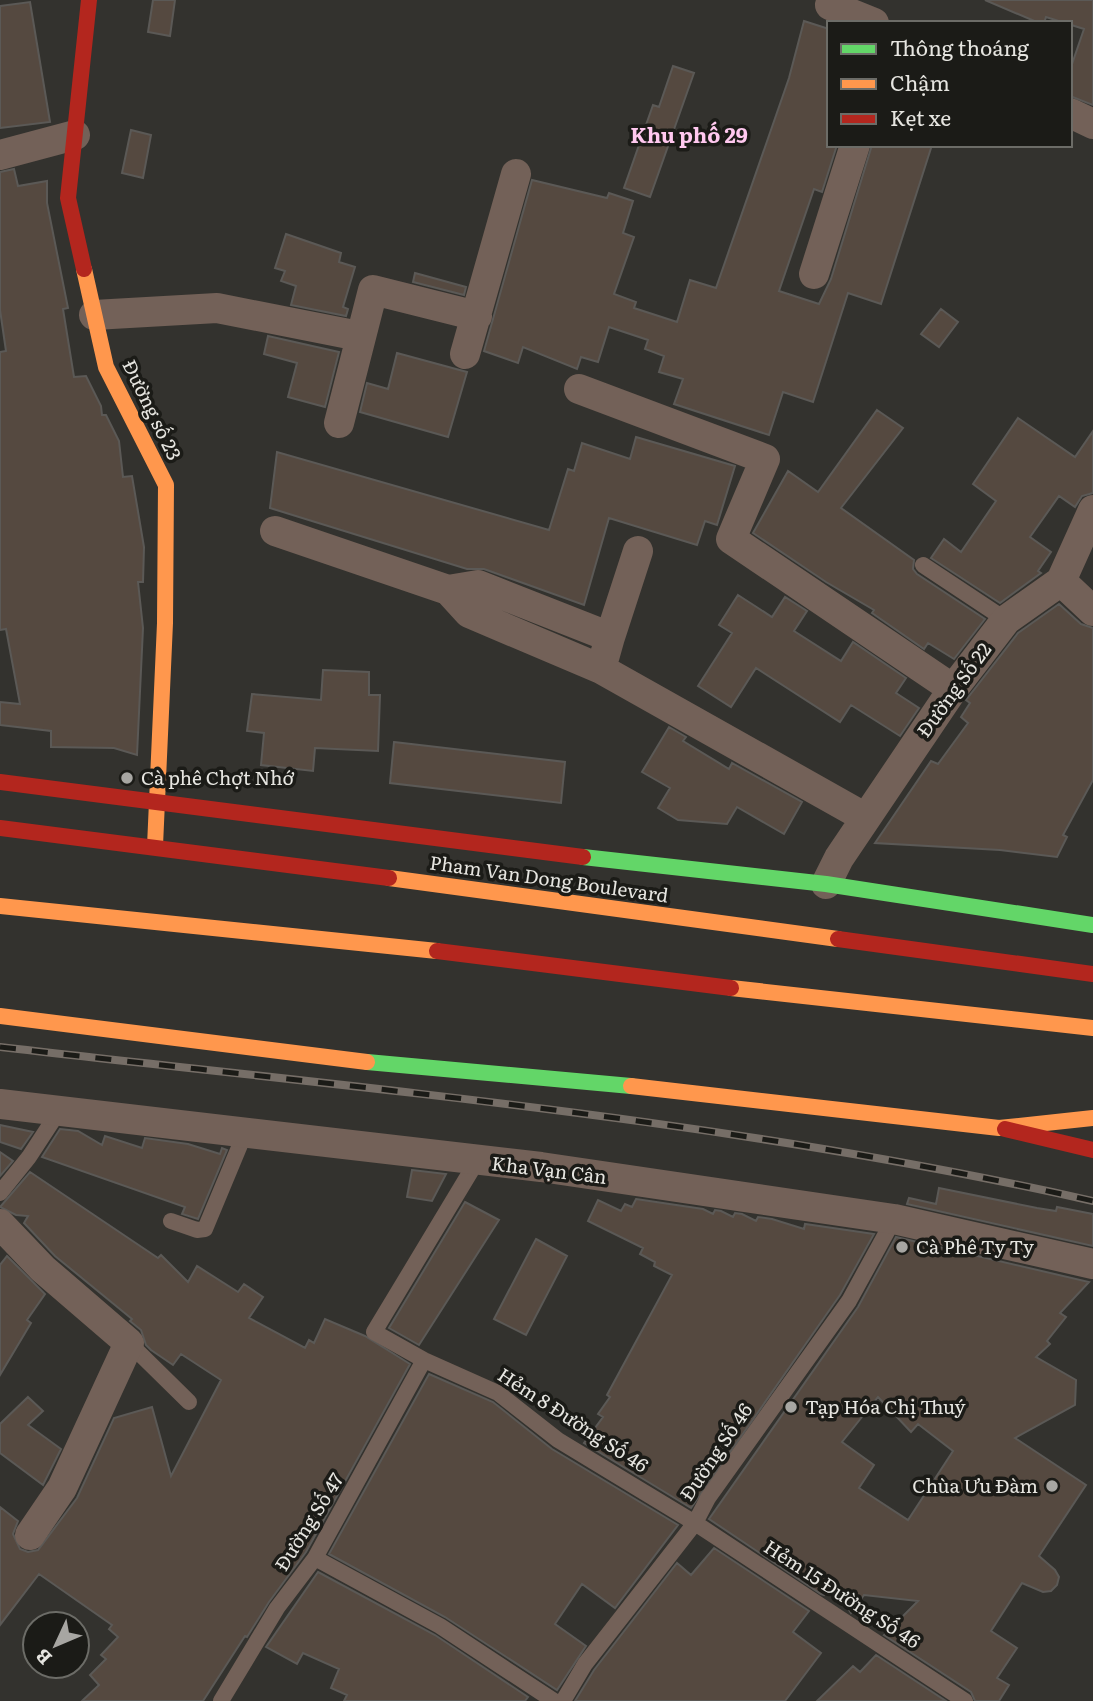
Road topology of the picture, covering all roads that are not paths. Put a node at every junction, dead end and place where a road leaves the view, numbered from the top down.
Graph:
1 (89, 0) edge
2 (830, 5) dead end
3 (869, 21) edge
4 (1072, 114) edge
5 (1093, 124) edge
6 (75, 135) junction
7 (854, 147) edge
8 (0, 155) edge
9 (516, 174) dead end
10 (814, 274) dead end
11 (94, 315) junction
12 (477, 316) junction
13 (359, 336) junction
14 (465, 354) dead end
15 (579, 389) dead end
16 (339, 423) dead end
17 (1093, 510) edge
18 (275, 531) dead end
19 (639, 551) dead end
20 (923, 565) dead end
21 (1061, 581) junction
22 (448, 590) junction
23 (1093, 611) edge
24 (1006, 620) junction
25 (610, 637) junction
26 (601, 669) junction
27 (953, 690) junction
28 (0, 782) edge
29 (155, 800) junction
30 (866, 818) junction
31 (0, 828) edge
32 (155, 846) junction
33 (826, 884) junction
34 (0, 906) edge
35 (1093, 925) edge
36 (1093, 974) edge
37 (0, 1016) edge
38 (1093, 1028) edge
39 (0, 1104) edge
40 (60, 1111) junction
41 (1093, 1118) edge
42 (999, 1128) junction
43 (245, 1133) junction
44 (1093, 1150) edge
45 (477, 1161) junction
46 (0, 1193) edge
47 (894, 1219) junction
48 (170, 1220) dead end
49 (0, 1224) edge
50 (1093, 1264) edge
51 (129, 1343) junction
52 (425, 1360) junction
53 (190, 1402) dead end
54 (695, 1522) junction
55 (30, 1535) dead end
56 (315, 1558) junction
57 (221, 1701) edge
58 (554, 1701) edge
59 (563, 1701) edge
60 (965, 1701) edge

1 - 6 main road, Đường số 23
2 - 3 street
4 - 5 street
6 - 8 street
6 - 11 main road, Đường số 23
7 - 10 street
9 - 12 street
11 - 13 street
11 - 29 main road, Đường số 23
12 - 13 street
12 - 14 street
13 - 16 street
15 - 27 street
17 - 21 street
18 - 22 street
19 - 25 street
20 - 24 lane
21 - 23 street
21 - 24 street, Đường Số 22
22 - 25 street
22 - 26 street
24 - 27 street, Đường Số 22
25 - 26 street
26 - 30 street
27 - 30 street, Đường Số 22
28 - 29 main road, Pham Van Dong Boulevard
29 - 32 main road, Đường số 23
29 - 33 main road, Pham Van Dong Boulevard
30 - 33 street, Đường Số 22
31 - 32 main road, Pham Van Dong Boulevard
32 - 36 main road, Pham Van Dong Boulevard
33 - 35 main road, Pham Van Dong Boulevard
34 - 38 main road
37 - 42 main road
39 - 40 street, Kha Vạn Cân
40 - 43 street, Kha Vạn Cân
40 - 46 lane
41 - 42 main road
42 - 44 main road
43 - 45 street, Kha Vạn Cân
43 - 48 lane
45 - 47 street, Kha Vạn Cân
45 - 52 lane, Hẻm 8 Đường Số 46
47 - 50 street, Kha Vạn Cân
47 - 54 lane, Đường Số 46
49 - 51 street
51 - 53 lane
51 - 55 street
52 - 54 lane, Hẻm 8 Đường Số 46
52 - 56 lane, Đường Số 47
54 - 59 lane, Đường Số 46
54 - 60 lane, Hẻm 15 Đường Số 46
56 - 57 lane, Đường Số 47
56 - 58 lane

